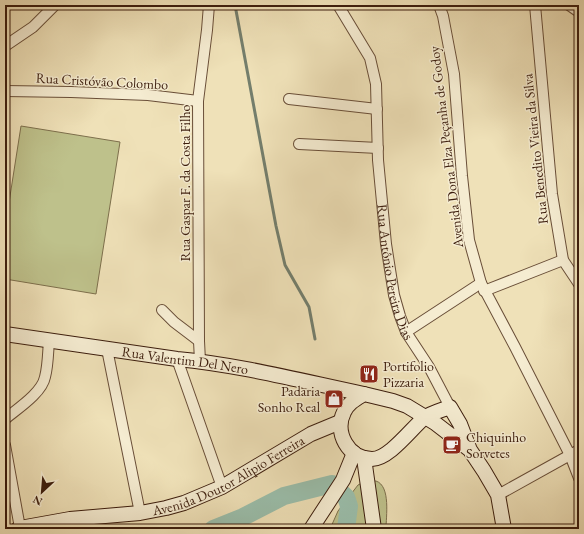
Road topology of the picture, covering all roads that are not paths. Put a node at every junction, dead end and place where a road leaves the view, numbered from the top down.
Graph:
1 (55, 5) edge
2 (208, 5) edge
3 (338, 5) edge
4 (439, 5) edge
5 (535, 5) edge
6 (569, 5) edge
7 (579, 12) edge
8 (5, 46) edge
9 (5, 91) edge
10 (289, 99) dead end
11 (198, 102) junction
12 (377, 109) junction
13 (299, 144) dead end
14 (378, 148) junction
15 (563, 260) junction
16 (579, 284) edge
17 (483, 287) junction
18 (162, 310) dead end
19 (406, 332) junction
20 (5, 334) edge
21 (49, 340) junction
22 (199, 341) junction
23 (107, 349) junction
24 (177, 359) junction
25 (200, 361) junction
26 (364, 394) junction
27 (450, 407) junction
28 (425, 417) junction
29 (5, 419) edge
30 (340, 422) junction
31 (5, 445) edge
32 (470, 450) junction
33 (579, 450) edge
34 (570, 455) junction
35 (359, 456) junction
36 (579, 478) edge
37 (8, 479) edge
38 (222, 488) junction
39 (498, 496) junction
40 (140, 513) junction
41 (19, 528) edge
42 (311, 529) edge
43 (374, 529) edge
44 (504, 529) edge

1 - 8 street
2 - 11 street, Rua Gaspar F. da Costa Filho
3 - 12 street, Rua Antônio Pereira Dias
4 - 17 street, Avenida Dona Elza Peçanha de Godoy
5 - 15 street, Rua Benedito Vieira da Silva
6 - 7 street
9 - 11 street, Rua Cristóvão Colombo
10 - 12 street
11 - 22 street, Rua Gaspar F. da Costa Filho
12 - 14 street, Rua Antônio Pereira Dias
13 - 14 street
14 - 19 street, Rua Antônio Pereira Dias
15 - 16 street, Rua Benedito Vieira da Silva
15 - 17 street
17 - 19 street
17 - 34 street, Avenida Dona Elza Peçanha de Godoy
18 - 22 street
19 - 27 street, Rua Antônio Pereira Dias
20 - 21 main road, Rua Valentim Del Nero
21 - 23 main road, Rua Valentim Del Nero
21 - 29 street
22 - 25 street, Rua Gaspar F. da Costa Filho
23 - 24 main road, Rua Valentim Del Nero
23 - 40 street
24 - 25 main road, Rua Valentim Del Nero
24 - 38 street
25 - 26 main road, Rua Valentim Del Nero
26 - 28 main road
26 - 30 main road
27 - 28 main road
27 - 32 main road, Rua Antônio Pereira Dias
28 - 32 main road
28 - 35 main road
30 - 35 main road
30 - 38 main road, Avenida Doutor Alipio Ferreira
31 - 37 street
32 - 39 main road
33 - 34 street
34 - 36 street, Avenida Dona Elza Peçanha de Godoy
34 - 39 street
35 - 42 main road
35 - 43 main road
37 - 41 street
38 - 40 main road, Avenida Doutor Alipio Ferreira
39 - 44 main road
40 - 41 main road, Avenida Doutor Alipio Ferreira

